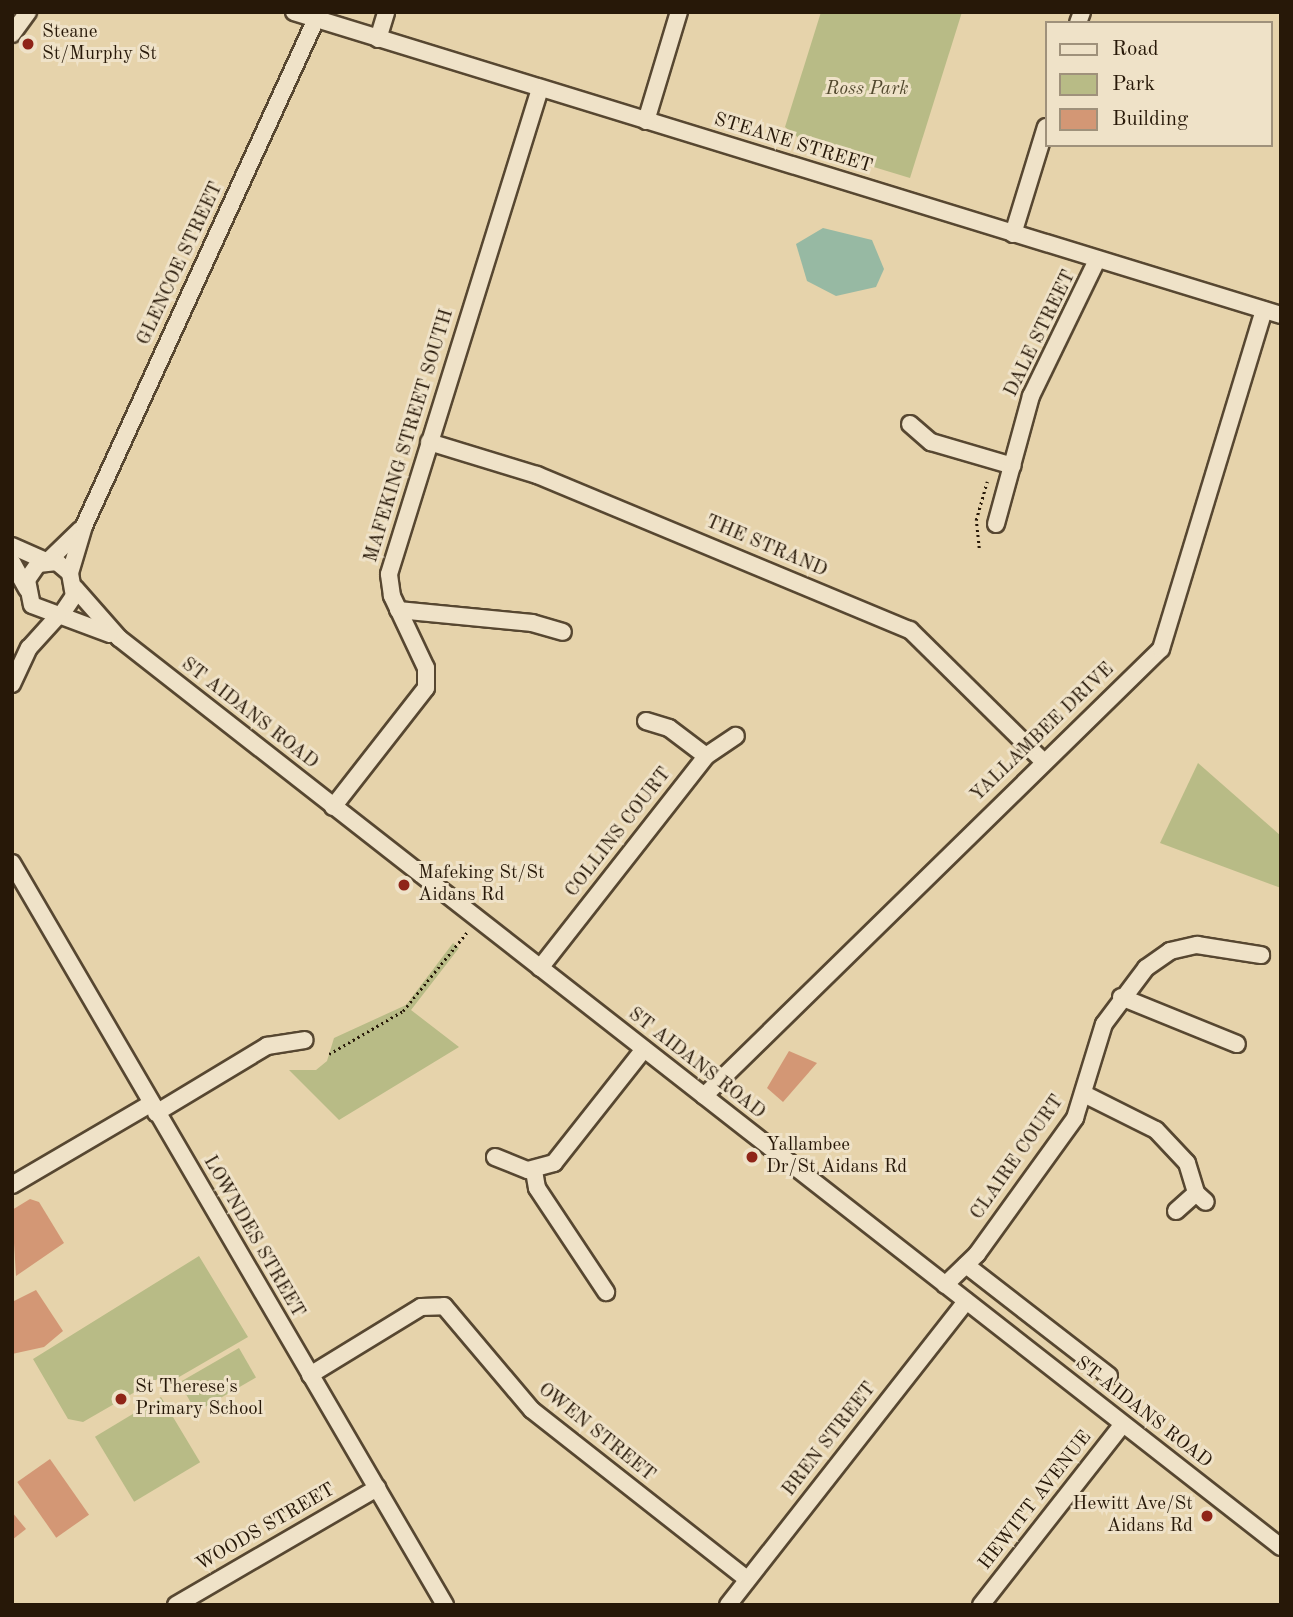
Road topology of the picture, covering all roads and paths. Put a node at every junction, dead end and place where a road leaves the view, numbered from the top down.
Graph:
1 (27, 12) edge
2 (294, 12) edge
3 (386, 12) edge
4 (679, 12) edge
5 (316, 19) junction
6 (12, 34) edge
7 (378, 39) junction
8 (540, 89) junction
9 (646, 121) junction
10 (1044, 133) edge
11 (1013, 234) junction
12 (1097, 260) junction
13 (1264, 310) junction
14 (1281, 316) edge
15 (909, 424) dead end
16 (429, 442) junction
17 (1013, 466) junction
18 (987, 482) dead end
19 (996, 524) dead end
20 (84, 526) junction
21 (12, 546) edge
22 (979, 548) dead end
23 (46, 561) junction
24 (12, 562) edge
25 (72, 581) junction
26 (30, 596) junction
27 (398, 610) junction
28 (60, 615) junction
29 (563, 632) dead end
30 (119, 638) junction
31 (29, 648) junction
32 (12, 684) edge
33 (646, 720) dead end
34 (736, 736) dead end
35 (706, 756) junction
36 (1043, 761) junction
37 (333, 807) junction
38 (12, 863) edge
39 (12, 875) edge
40 (25, 890) junction
41 (468, 932) dead end
42 (1261, 955) dead end
43 (540, 968) junction
44 (1121, 997) junction
45 (305, 1040) dead end
46 (1237, 1044) dead end
47 (643, 1049) junction
48 (329, 1054) dead end
49 (1086, 1095) junction
50 (704, 1096) junction
51 (153, 1108) junction
52 (495, 1157) dead end
53 (534, 1171) junction
54 (12, 1185) edge
55 (1176, 1211) dead end
56 (966, 1265) junction
57 (945, 1285) junction
58 (442, 1286) dead end
59 (606, 1292) dead end
60 (966, 1301) junction
61 (437, 1303) junction
62 (310, 1375) junction
63 (1109, 1376) dead end
64 (1123, 1424) junction
65 (377, 1488) junction
66 (1281, 1547) edge
67 (747, 1579) junction
68 (176, 1605) edge
69 (446, 1605) edge
70 (728, 1605) edge
71 (981, 1605) edge

1 - 6 street
2 - 5 street, STEANE STREET
3 - 7 street
4 - 9 street
5 - 7 street, STEANE STREET
5 - 20 street, GLENCOE STREET
7 - 8 street, STEANE STREET
8 - 9 street, STEANE STREET
8 - 16 street, MAFEKING STREET SOUTH
9 - 11 street, STEANE STREET
10 - 11 street
11 - 12 street, STEANE STREET
12 - 13 street, STEANE STREET
12 - 17 street, DALE STREET
13 - 14 street, STEANE STREET
13 - 36 street, YALLAMBEE DRIVE
15 - 17 street
16 - 27 street, MAFEKING STREET SOUTH
16 - 36 street, THE STRAND
17 - 19 street, DALE STREET
18 - 22 path
20 - 23 street, GLENCOE STREET
20 - 25 street, GLENCOE STREET
21 - 23 street
23 - 25 street, ST AIDANS ROAD
23 - 26 street, GLENCOE STREET
24 - 26 street
25 - 28 street, GLENCOE STREET
25 - 30 street, ST AIDANS ROAD
26 - 28 street, ST AIDANS ROAD
26 - 31 street
27 - 29 street
27 - 37 street, MAFEKING STREET SOUTH
28 - 30 street, ST AIDANS ROAD
28 - 31 street
30 - 37 street, ST AIDANS ROAD
31 - 32 street
33 - 35 street
34 - 35 street, COLLINS COURT
35 - 43 street, COLLINS COURT
36 - 50 street, YALLAMBEE DRIVE
37 - 43 street, ST AIDANS ROAD
38 - 40 street, LOWNDES STREET
39 - 40 street, LOWNDES STREET
40 - 51 street, LOWNDES STREET
41 - 48 path
42 - 44 street, CLAIRE COURT
43 - 47 street, ST AIDANS ROAD
44 - 46 street
44 - 49 street, CLAIRE COURT
45 - 51 street
47 - 50 street, ST AIDANS ROAD
47 - 53 street
49 - 55 street
49 - 56 street, CLAIRE COURT
50 - 57 street, ST AIDANS ROAD
51 - 54 street
51 - 62 street, LOWNDES STREET
52 - 53 street
53 - 59 street
56 - 57 street, CLAIRE COURT
56 - 63 street, ST AIDANS ROAD
57 - 60 street, ST AIDANS ROAD
58 - 61 street
60 - 64 street, ST AIDANS ROAD
60 - 67 street, BREN STREET
61 - 62 street
61 - 67 street, OWEN STREET
62 - 65 street, LOWNDES STREET
64 - 66 street, ST AIDANS ROAD
64 - 71 street, HEWITT AVENUE
65 - 68 street, WOODS STREET
65 - 69 street, LOWNDES STREET
67 - 70 street, BREN STREET

